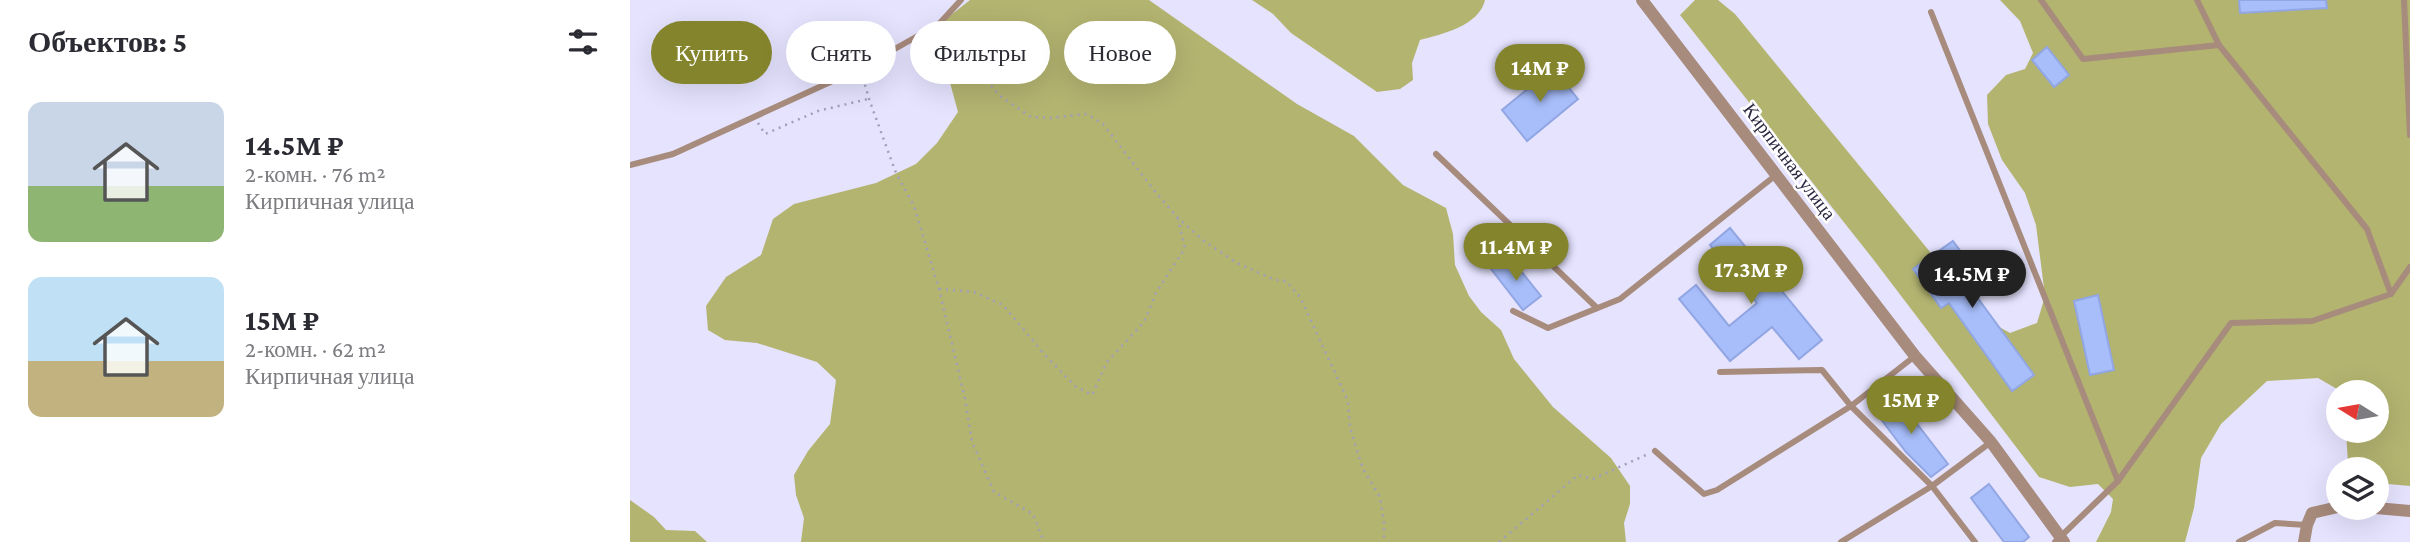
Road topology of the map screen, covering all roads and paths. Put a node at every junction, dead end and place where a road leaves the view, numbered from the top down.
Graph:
1 (961, 0) edge
2 (1643, 0) edge
3 (2041, 0) edge
4 (2197, 0) edge
5 (2404, 0) edge
6 (1931, 12) dead end
7 (942, 21) edge
8 (2218, 45) junction
9 (826, 84) edge
10 (865, 84) edge
11 (990, 84) edge
12 (869, 99) junction
13 (755, 117) junction
14 (2410, 135) edge
15 (1436, 154) dead end
16 (630, 164) edge
17 (1776, 174) junction
18 (1177, 217) junction
19 (2410, 267) edge
20 (939, 289) junction
21 (2391, 293) junction
22 (1597, 308) junction
23 (1513, 311) dead end
24 (1915, 356) junction
25 (1720, 372) dead end
26 (1851, 406) junction
27 (1991, 442) junction
28 (1655, 451) joint
29 (2118, 481) junction
30 (1932, 486) junction
31 (2389, 509) edge
32 (2326, 510) edge
33 (2410, 511) edge
34 (2306, 525) junction
35 (2060, 540) edge
36 (1044, 542) edge
37 (1384, 542) edge
38 (1499, 542) edge
39 (1841, 542) edge
40 (1975, 542) edge
41 (2239, 542) edge
42 (2304, 542) edge

1 - 7 lane
2 - 17 street, Кирпичная улица
3 - 8 lane
4 - 8 lane
5 - 14 lane
6 - 29 lane
8 - 21 lane
9 - 13 lane
10 - 12 path
11 - 18 path
12 - 13 path
12 - 20 path
13 - 16 lane
15 - 22 lane
17 - 22 lane
17 - 24 street, Кирпичная улица
18 - 20 path
18 - 37 path
19 - 21 lane
20 - 36 path
21 - 29 lane
22 - 23 lane
24 - 26 lane
24 - 27 street, Кирпичная улица
25 - 26 lane
26 - 28 lane
26 - 30 lane
27 - 30 lane
27 - 35 street, Кирпичная улица
28 - 38 path
29 - 35 lane
30 - 39 lane
30 - 40 lane
31 - 33 street
32 - 34 street
34 - 41 lane
34 - 42 street

